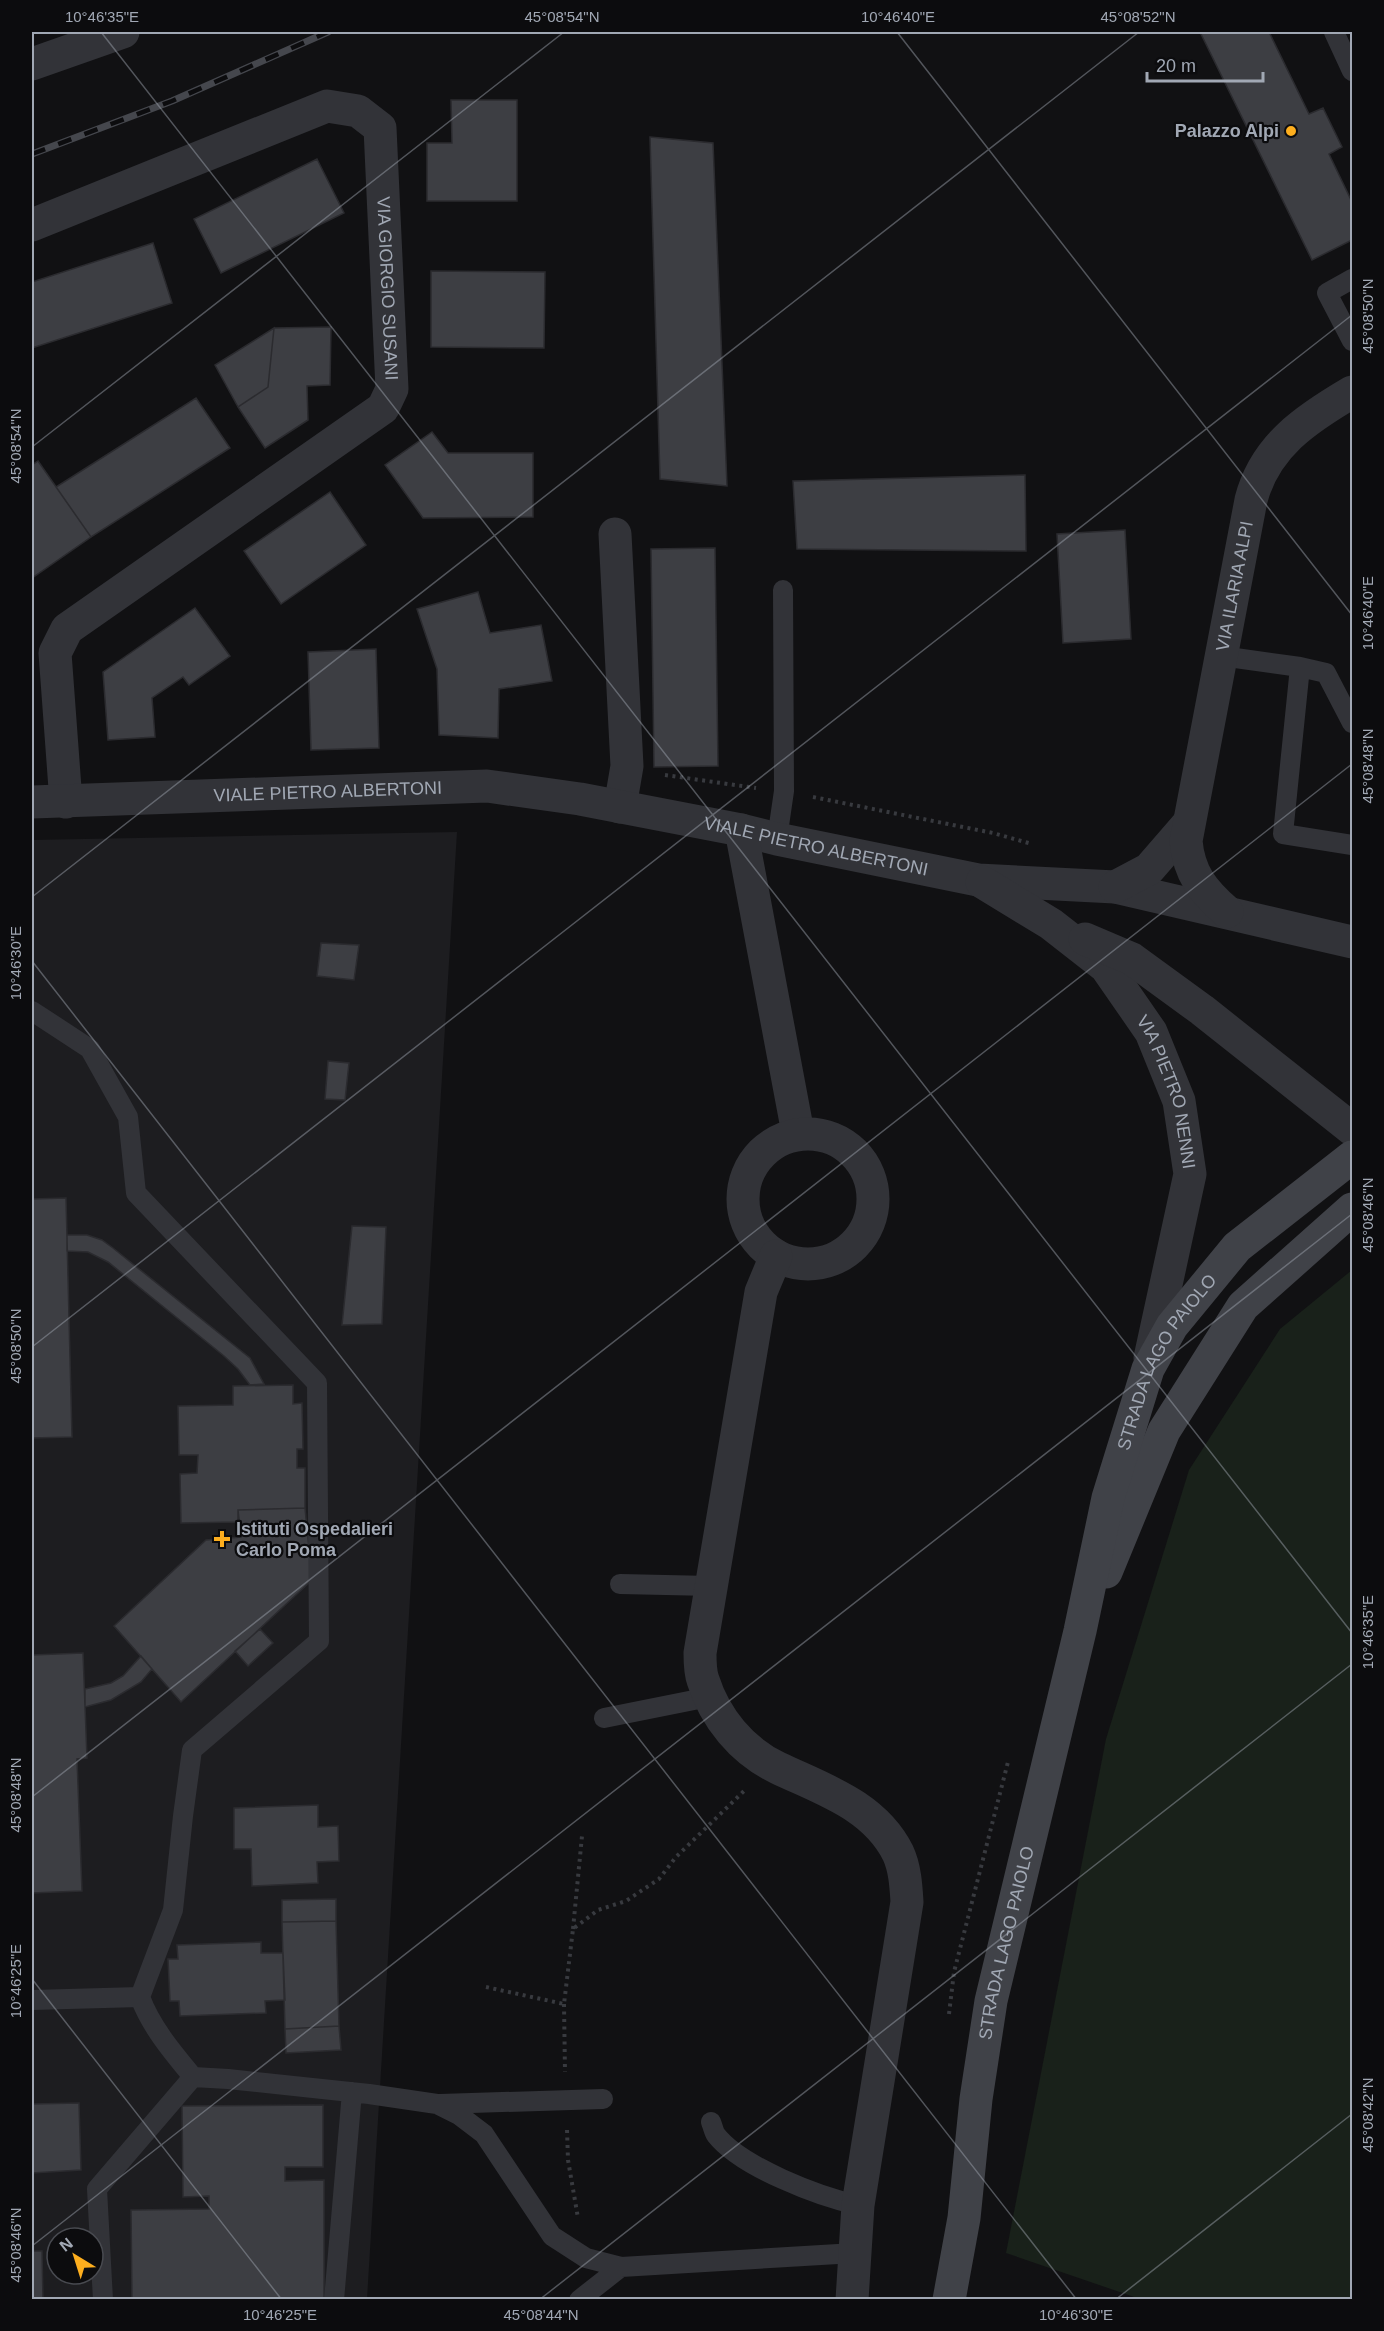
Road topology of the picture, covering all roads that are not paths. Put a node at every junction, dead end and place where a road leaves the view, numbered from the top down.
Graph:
1 (123, 32) edge
2 (1334, 32) edge
3 (32, 64) edge
4 (1353, 71) edge
5 (32, 225) edge
6 (1353, 279) edge
7 (1353, 341) edge
8 (1353, 392) edge
9 (615, 534) dead end
10 (783, 590) dead end
11 (1221, 656) junction
12 (1300, 667) junction
13 (1353, 723) edge
14 (32, 802) edge
15 (66, 802) junction
16 (620, 807) junction
17 (1188, 824) junction
18 (741, 830) junction
19 (777, 839) junction
20 (1353, 844) edge
21 (978, 880) junction
22 (1115, 887) junction
23 (1227, 912) junction
24 (1051, 924) junction
25 (1353, 942) edge
26 (32, 1011) edge
27 (1353, 1129) edge
28 (798, 1133) junction
29 (1353, 1157) edge
30 (1351, 1209) edge
31 (776, 1256) junction
32 (1148, 1369) junction
33 (620, 1584) dead end
34 (711, 1586) junction
35 (1080, 1631) junction
36 (709, 1697) junction
37 (604, 1718) dead end
38 (140, 1997) junction
39 (32, 2000) edge
40 (193, 2077) junction
41 (352, 2092) junction
42 (603, 2099) dead end
43 (437, 2104) junction
44 (711, 2122) dead end
45 (858, 2205) junction
46 (855, 2253) junction
47 (956, 2260) junction
48 (621, 2267) junction
49 (103, 2300) edge
50 (334, 2300) edge
51 (579, 2300) edge
52 (852, 2300) edge
53 (949, 2300) edge
54 (961, 2300) edge

1 - 3 street
2 - 4 lane
5 - 15 street, VIA GIORGIO SUSANI
6 - 7 lane
8 - 11 street, VIA ILARIA ALPI
9 - 16 street
10 - 19 lane
11 - 12 lane
11 - 17 street, VIA ILARIA ALPI
12 - 13 lane
12 - 20 lane
14 - 15 street, VIALE PIETRO ALBERTONI
15 - 16 street, VIALE PIETRO ALBERTONI
16 - 18 street, VIALE PIETRO ALBERTONI
17 - 22 street
17 - 23 street, VIA ILARIA ALPI
18 - 19 street, VIALE PIETRO ALBERTONI
18 - 28 street
19 - 21 street, VIALE PIETRO ALBERTONI
21 - 22 street
21 - 24 street, VIA PIETRO NENNI
22 - 23 street
23 - 25 street
24 - 27 street, VIA PIETRO NENNI
24 - 32 street, VIA PIETRO NENNI
26 - 38 lane
28 - 31 street
28 - 31 street
29 - 32 street, STRADA LAGO PAIOLO
30 - 35 street, STRADA LAGO PAIOLO
31 - 34 street
32 - 35 street, STRADA LAGO PAIOLO
33 - 34 lane
34 - 36 street
35 - 47 street, STRADA LAGO PAIOLO
36 - 37 lane
36 - 45 street
38 - 39 lane
38 - 40 lane
40 - 41 lane
40 - 49 lane
41 - 43 lane
41 - 50 lane
42 - 43 lane
43 - 48 lane
44 - 45 lane
45 - 46 street
46 - 48 lane
46 - 52 street
47 - 53 street, STRADA LAGO PAIOLO
47 - 54 street, STRADA LAGO PAIOLO
48 - 51 lane

